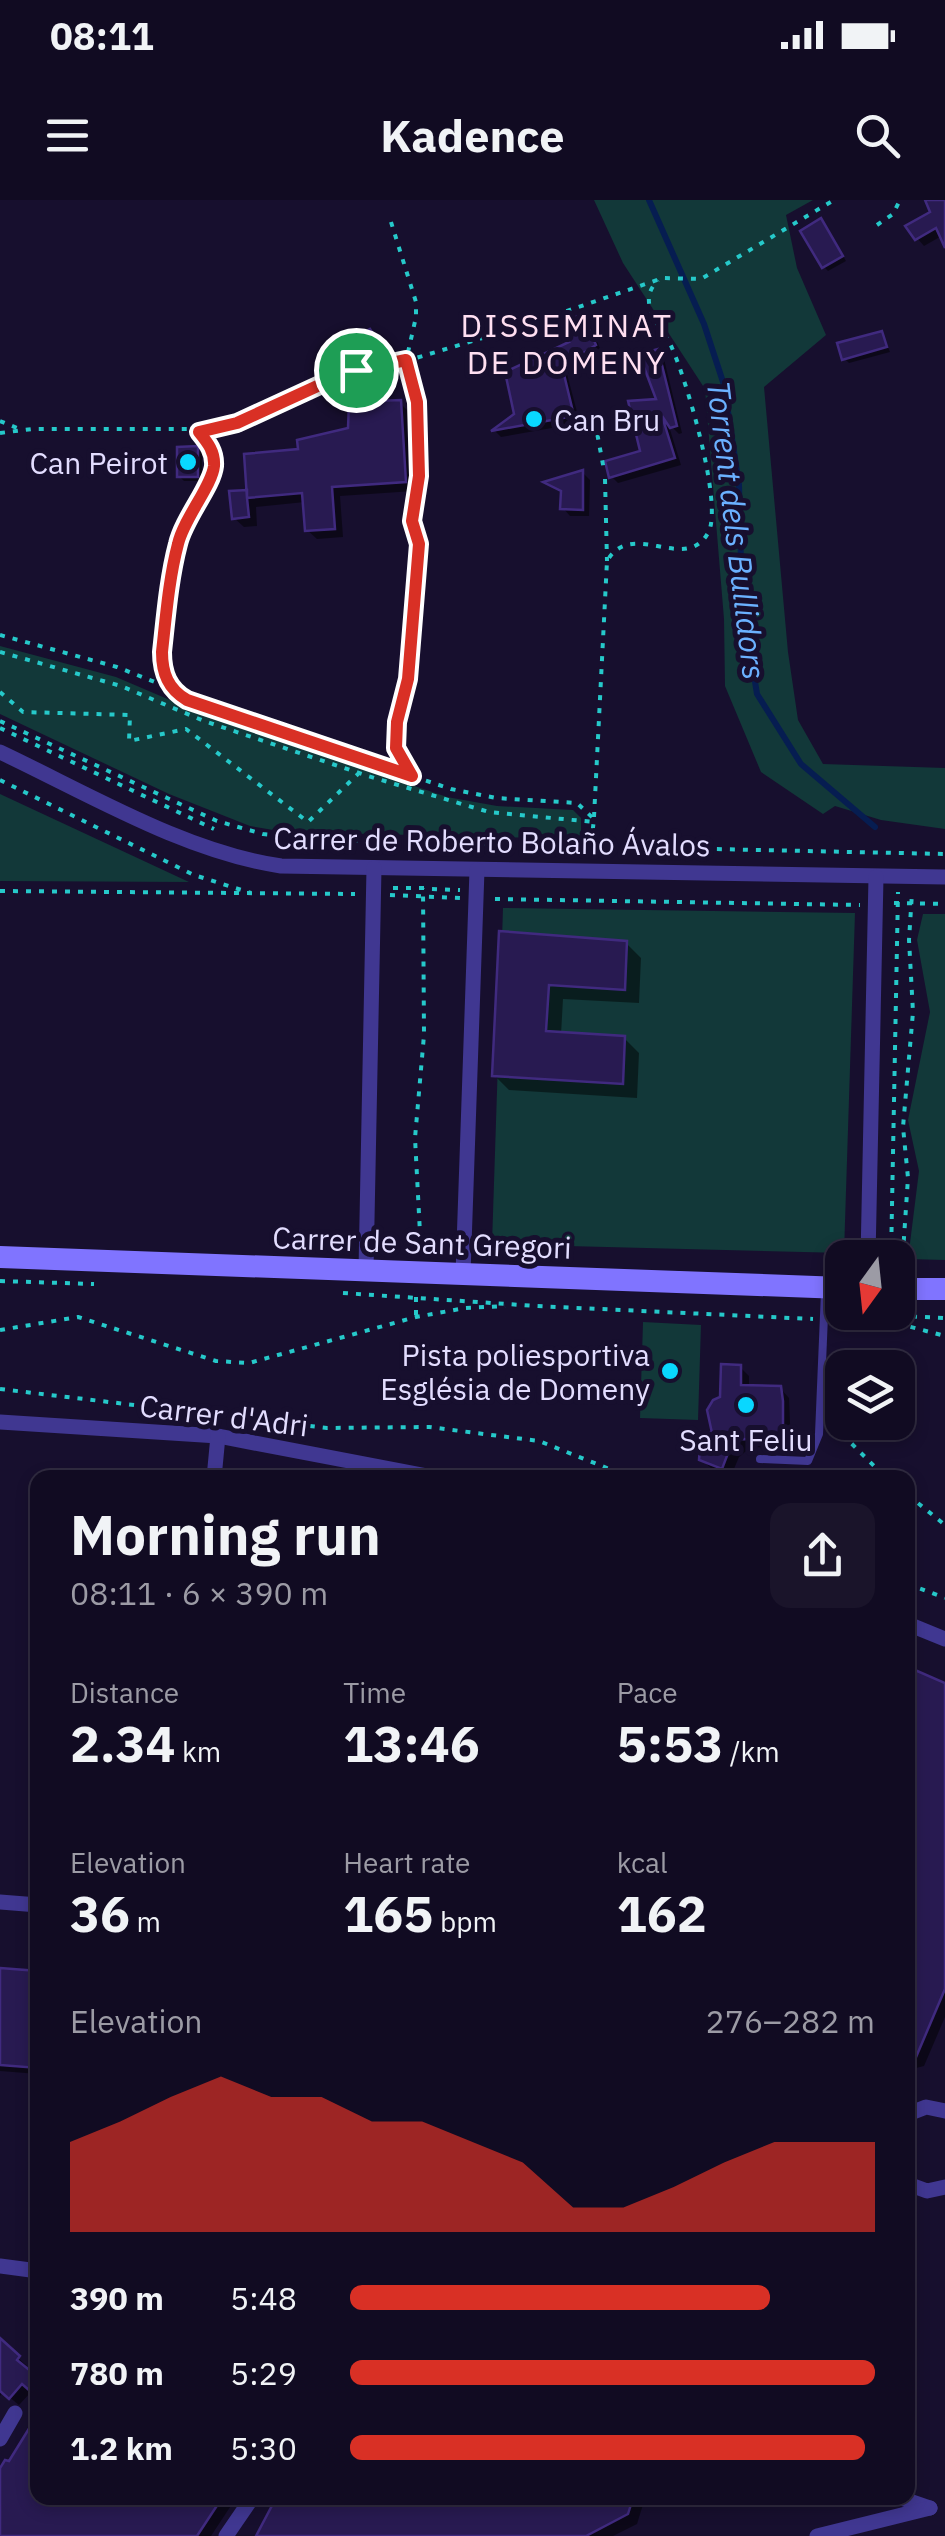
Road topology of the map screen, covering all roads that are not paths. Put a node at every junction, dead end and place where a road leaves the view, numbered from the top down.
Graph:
1 (0, 752) edge
2 (374, 868) junction
3 (477, 870) junction
4 (876, 876) junction
5 (945, 878) edge
6 (868, 1240) edge
7 (0, 1258) edge
8 (366, 1270) junction
9 (463, 1274) junction
10 (915, 1282) edge
11 (825, 1288) edge
12 (945, 1289) edge
13 (825, 1316) edge
14 (0, 1422) edge
15 (218, 1436) junction
16 (760, 1460) dead end
17 (215, 1470) edge
18 (396, 1470) edge
19 (915, 1627) edge
20 (945, 1639) edge
21 (0, 1902) edge
22 (30, 1904) edge
23 (945, 2111) edge
24 (915, 2112) edge
25 (945, 2187) edge
26 (915, 2191) edge
27 (0, 2266) edge
28 (30, 2270) edge
29 (15, 2413) dead end
30 (0, 2439) edge
31 (915, 2503) edge
32 (247, 2505) edge
33 (226, 2536) edge
34 (816, 2536) edge

1 - 2 street, Carrer de Roberto Bolaño Ávalos
2 - 3 street, Carrer de Roberto Bolaño Ávalos
2 - 8 street
3 - 4 street, Carrer de Roberto Bolaño Ávalos
3 - 9 street
4 - 5 street, Carrer de Roberto Bolaño Ávalos
4 - 6 street
7 - 8 main road, Carrer de Sant Gregori
8 - 9 main road, Carrer de Sant Gregori
9 - 11 main road, Carrer de Sant Gregori
10 - 12 main road
13 - 16 lane
14 - 15 street, Carrer d'Adri
15 - 17 street
15 - 18 street, Carrer d'Adri
19 - 20 street
21 - 22 street
23 - 24 street
25 - 26 street
27 - 28 street
29 - 30 street
31 - 34 street
32 - 33 street

